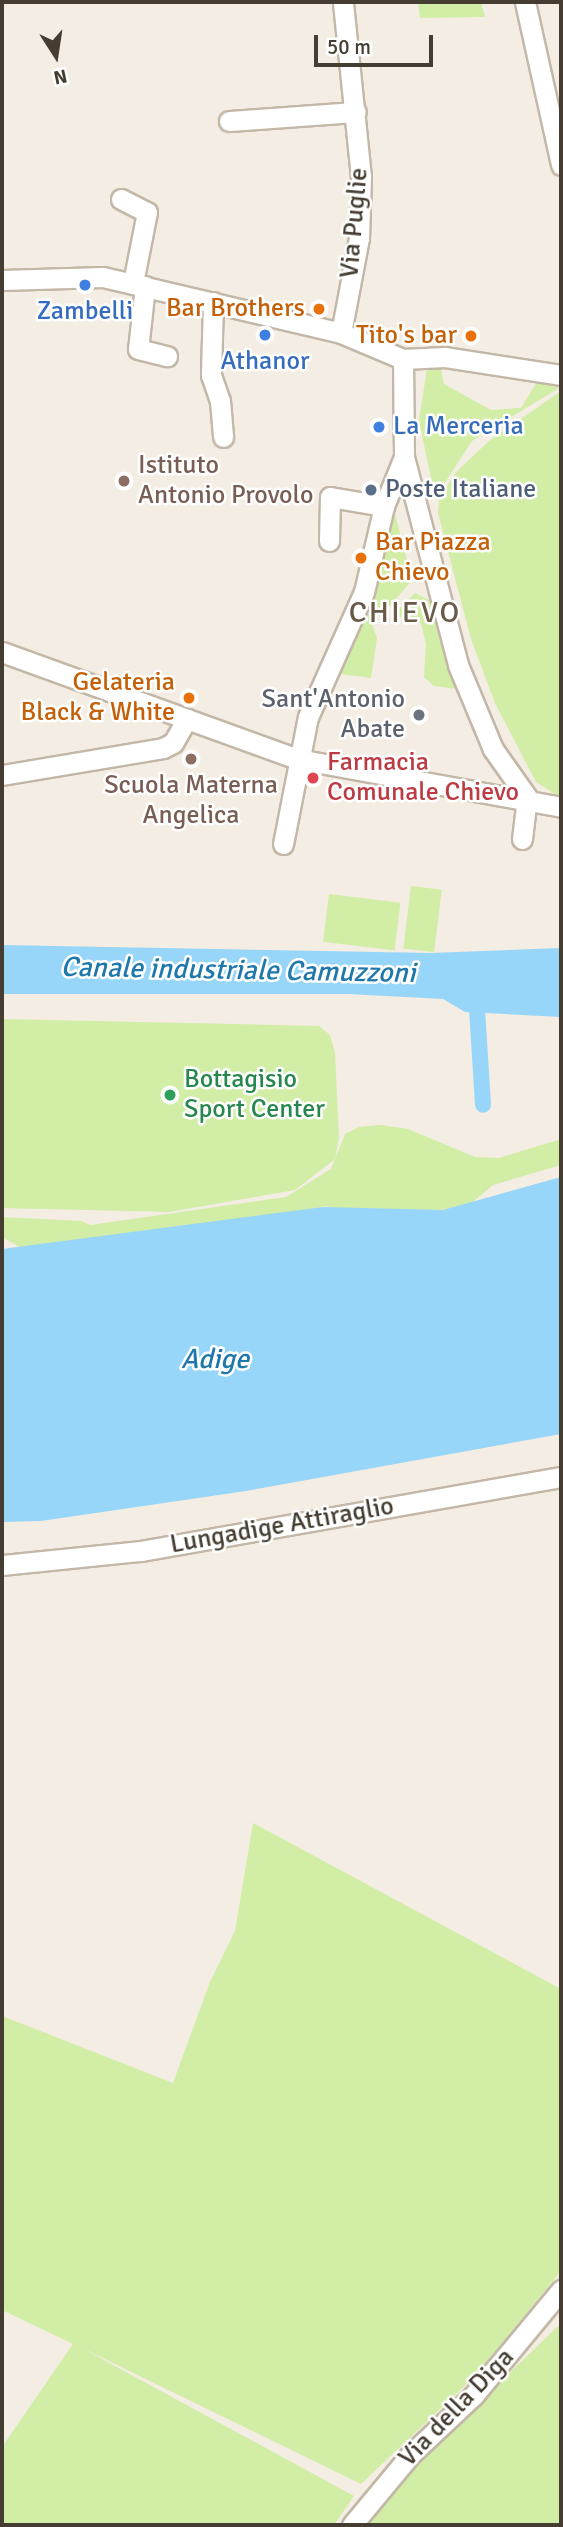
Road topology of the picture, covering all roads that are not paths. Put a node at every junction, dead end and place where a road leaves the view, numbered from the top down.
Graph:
1 (343, 2) edge
2 (525, 2) edge
3 (356, 112) junction
4 (229, 121) dead end
5 (561, 165) edge
6 (121, 199) dead end
7 (2, 280) edge
8 (139, 284) junction
9 (213, 302) junction
10 (341, 333) junction
11 (167, 356) dead end
12 (403, 359) junction
13 (561, 375) edge
14 (222, 437) dead end
15 (404, 457) junction
16 (384, 506) junction
17 (329, 541) dead end
18 (2, 652) edge
19 (187, 719) junction
20 (298, 759) junction
21 (2, 775) edge
22 (527, 797) junction
23 (561, 807) edge
24 (522, 839) dead end
25 (283, 844) dead end
26 (561, 1477) edge
27 (2, 1565) edge
28 (561, 2290) edge
29 (352, 2525) edge

1 - 3 street, Via Puglie
2 - 5 street
3 - 4 street
3 - 10 street, Via Puglie
6 - 8 street
7 - 8 street
8 - 9 street
8 - 11 street
9 - 10 street
9 - 14 street
10 - 12 street
12 - 13 street
12 - 15 street
15 - 16 street
15 - 22 street
16 - 17 street
16 - 20 street
18 - 19 street
19 - 20 street
19 - 21 street
20 - 22 street
20 - 25 street
22 - 23 street
22 - 24 street
26 - 27 street, Lungadige Attiraglio
28 - 29 street, Via della Diga

